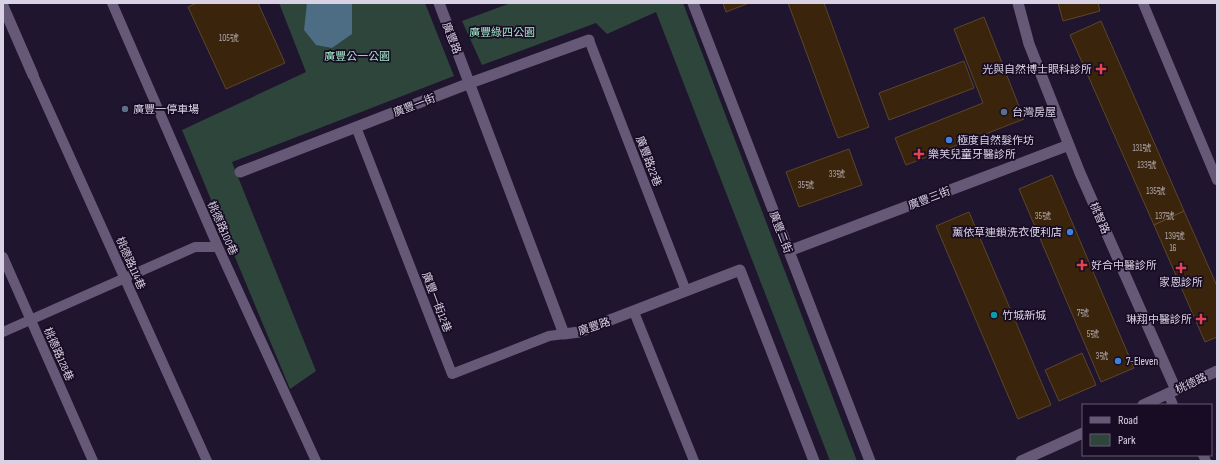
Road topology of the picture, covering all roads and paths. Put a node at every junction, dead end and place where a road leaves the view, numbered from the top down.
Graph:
1 (112, 3) edge
2 (439, 3) edge
3 (693, 3) edge
4 (1018, 3) edge
5 (1143, 3) edge
6 (3, 6) edge
7 (589, 40) joint
8 (33, 75) joint
9 (470, 83) junction
10 (356, 127) junction
11 (1069, 145) junction
12 (240, 172) dead end
13 (1217, 180) edge
14 (218, 247) junction
15 (789, 251) junction
16 (3, 257) edge
17 (125, 278) junction
18 (686, 291) junction
19 (634, 312) junction
20 (30, 320) junction
21 (3, 332) edge
22 (564, 334) junction
23 (1217, 371) edge
24 (1172, 392) junction
25 (1145, 404) edge
26 (1173, 404) edge
27 (1082, 433) edge
28 (314, 460) edge
29 (1024, 460) edge
30 (94, 461) edge
31 (207, 461) edge
32 (694, 461) edge
33 (814, 461) edge
34 (870, 461) edge

1 - 14 lane, 桃德路100巷
2 - 9 street, 廣豐路
3 - 15 street, 廣豐二街
4 - 11 street, 桃智路
5 - 13 lane
6 - 8 street
7 - 9 street, 廣豐一街
7 - 18 lane, 廣豐路22巷
8 - 17 lane, 桃德路114巷
9 - 10 street, 廣豐一街
9 - 22 street, 廣豐路
10 - 12 street, 廣豐一街
10 - 22 lane, 廣豐一街12巷
11 - 15 street, 廣豐三街
11 - 24 street, 桃智路
14 - 17 lane
14 - 28 lane, 桃德路100巷
15 - 34 street, 廣豐二街
16 - 20 lane, 桃德路128巷
17 - 20 lane
17 - 31 lane, 桃德路114巷
18 - 19 street, 廣豐路
18 - 33 street, 廣豐路
19 - 22 street, 廣豐路
19 - 32 lane
20 - 21 lane
20 - 30 lane, 桃德路128巷
23 - 24 street, 桃德路
24 - 25 street, 桃德路
24 - 26 lane
27 - 29 street

